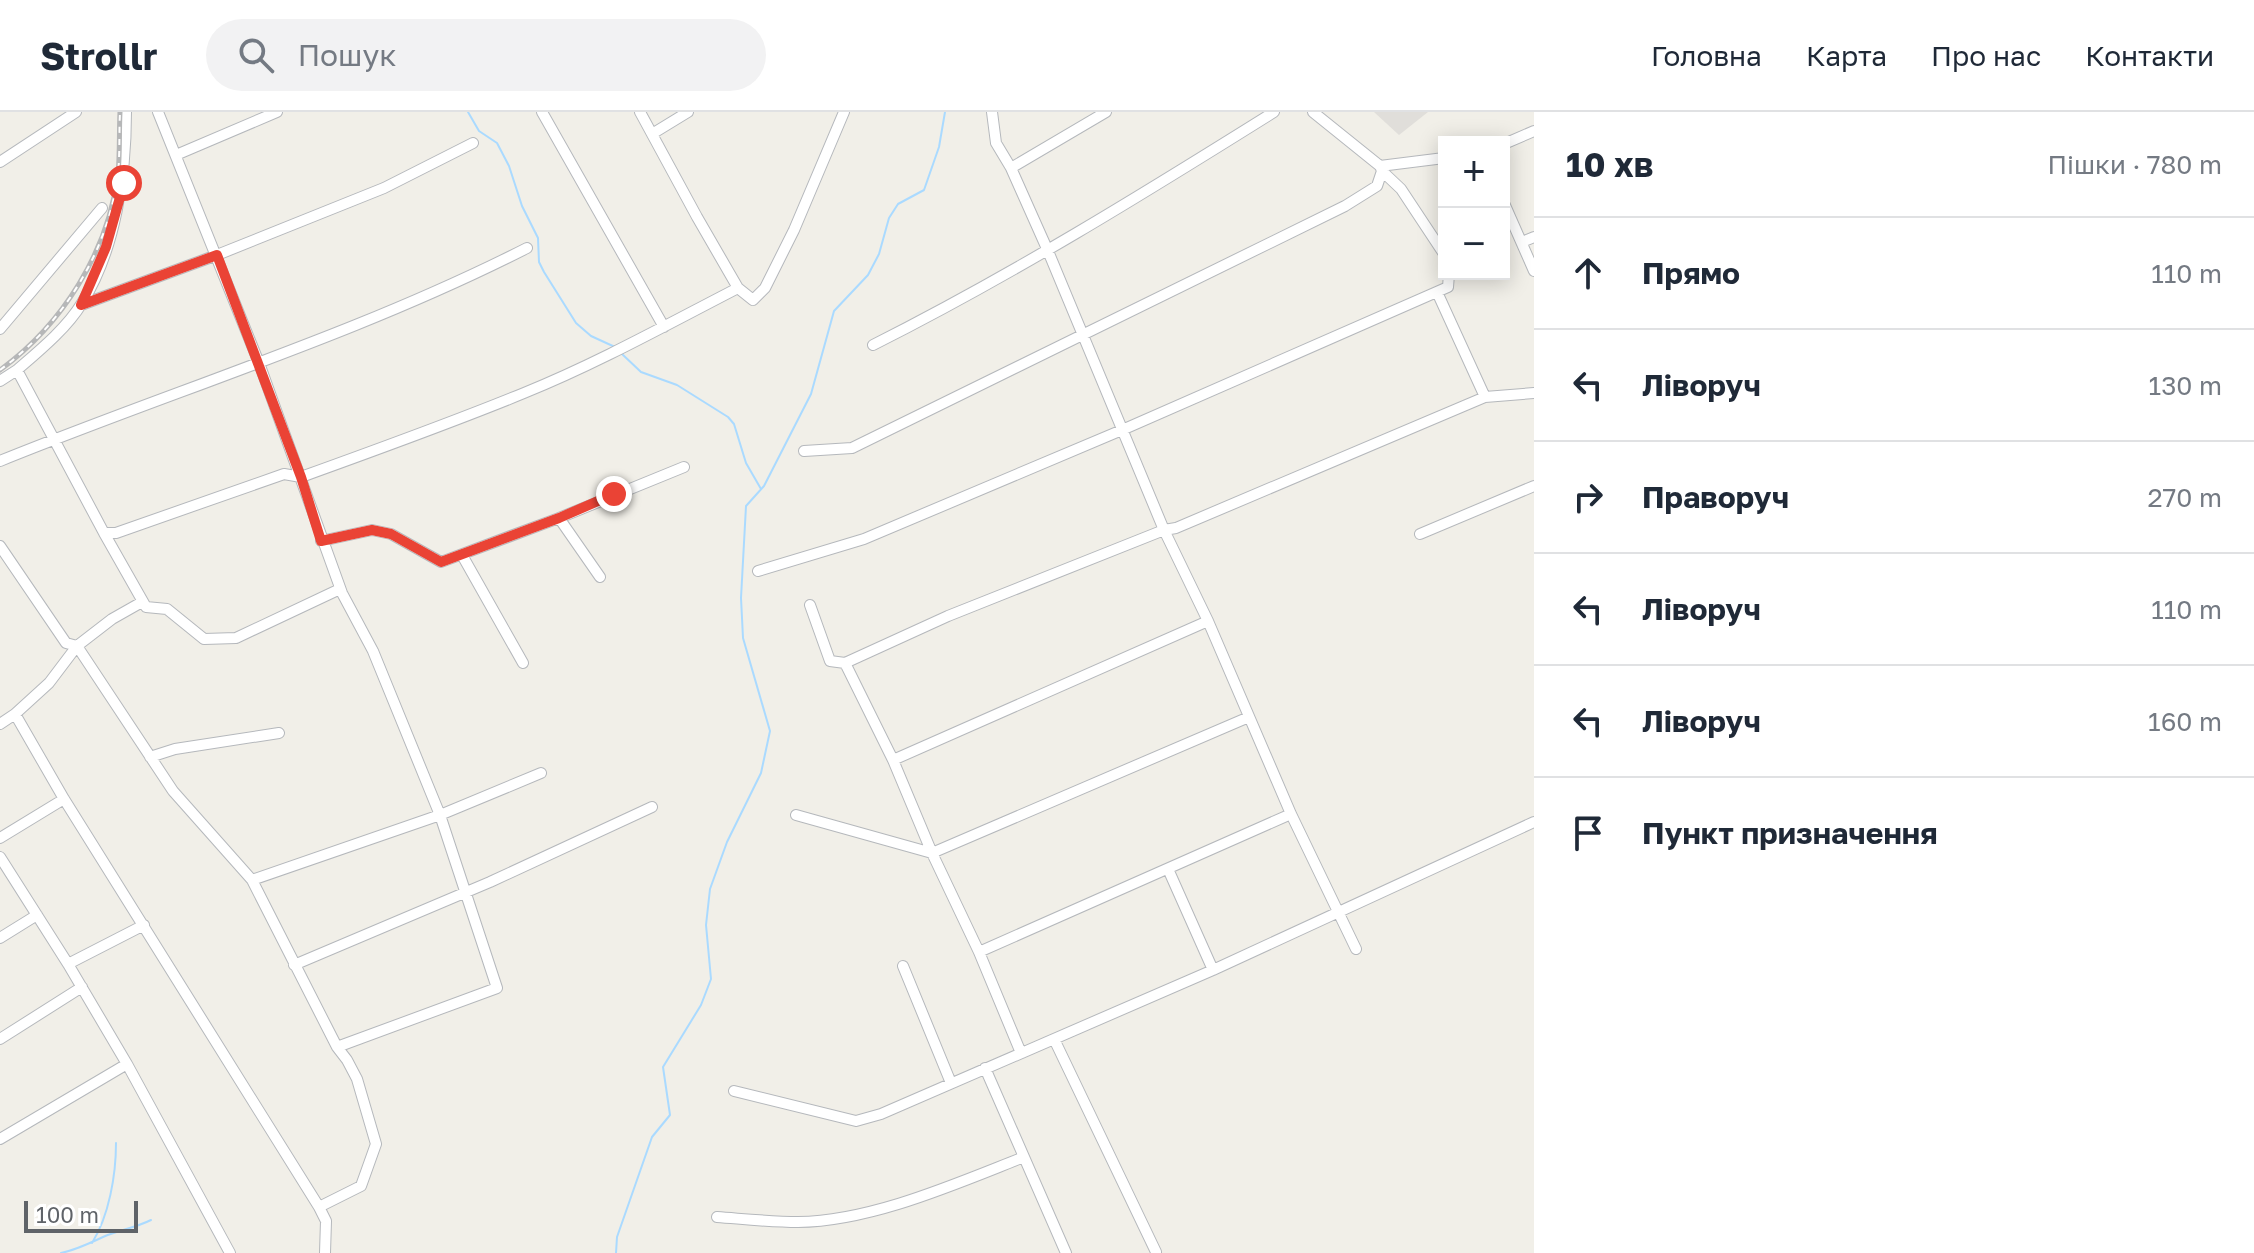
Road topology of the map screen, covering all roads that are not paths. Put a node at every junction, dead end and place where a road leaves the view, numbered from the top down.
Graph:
1 (76, 112) edge
2 (126, 112) edge
3 (158, 112) edge
4 (277, 112) edge
5 (542, 112) edge
6 (640, 112) edge
7 (688, 112) edge
8 (844, 112) edge
9 (992, 112) edge
10 (1106, 112) edge
11 (1274, 112) edge
12 (1313, 112) edge
13 (1534, 131) edge
14 (652, 134) junction
15 (1510, 141) edge
16 (473, 143) dead end
17 (176, 155) junction
18 (1438, 159) edge
19 (0, 162) edge
20 (1011, 168) junction
21 (1381, 168) junction
22 (102, 208) dead end
23 (1506, 208) edge
24 (1534, 237) edge
25 (1522, 242) junction
26 (1438, 245) edge
27 (527, 248) dead end
28 (1048, 251) junction
29 (217, 255) junction
30 (1534, 271) edge
31 (1449, 280) edge
32 (738, 288) junction
33 (1437, 292) junction
34 (81, 305) junction
35 (664, 327) junction
36 (0, 329) edge
37 (1083, 334) junction
38 (873, 345) dead end
39 (259, 363) junction
40 (17, 370) junction
41 (0, 381) edge
42 (1534, 393) edge
43 (1485, 397) junction
44 (1122, 430) junction
45 (54, 439) junction
46 (804, 451) dead end
47 (0, 461) edge
48 (684, 467) dead end
49 (301, 477) junction
50 (1534, 486) edge
51 (559, 518) junction
52 (1164, 530) junction
53 (104, 533) junction
54 (1420, 534) dead end
55 (321, 541) junction
56 (0, 546) edge
57 (462, 555) junction
58 (758, 571) dead end
59 (600, 577) dead end
60 (340, 589) junction
61 (142, 602) junction
62 (810, 605) dead end
63 (1208, 621) junction
64 (77, 646) junction
65 (523, 663) dead end
66 (845, 663) junction
67 (15, 714) junction
68 (1249, 717) junction
69 (0, 724) edge
70 (279, 733) dead end
71 (150, 757) junction
72 (893, 760) junction
73 (541, 773) dead end
74 (64, 799) junction
75 (652, 807) dead end
76 (1291, 814) junction
77 (440, 815) junction
78 (796, 815) dead end
79 (1534, 822) edge
80 (0, 838) edge
81 (932, 853) junction
82 (0, 857) edge
83 (1168, 869) junction
84 (252, 880) junction
85 (464, 892) junction
86 (1339, 914) junction
87 (37, 915) junction
88 (144, 925) junction
89 (0, 938) edge
90 (1356, 949) dead end
91 (979, 952) junction
92 (68, 964) junction
93 (294, 965) junction
94 (903, 966) dead end
95 (1213, 970) junction
96 (82, 987) junction
97 (0, 1039) edge
98 (1054, 1039) junction
99 (337, 1047) junction
100 (1021, 1053) junction
101 (127, 1064) junction
102 (985, 1068) junction
103 (951, 1083) junction
104 (734, 1091) dead end
105 (0, 1139) edge
106 (1024, 1157) junction
107 (319, 1207) junction
108 (717, 1217) dead end
109 (321, 1252) edge
110 (1156, 1252) edge
111 (230, 1253) edge
112 (1066, 1253) edge

1 - 19 street
2 - 34 street
3 - 17 street
4 - 17 street
5 - 35 street
6 - 14 street
7 - 14 street
8 - 32 street
9 - 20 street
10 - 20 street
11 - 28 street
12 - 21 street
13 - 15 street
14 - 32 street
16 - 29 street
17 - 29 street
18 - 21 street
20 - 28 street
21 - 26 street
21 - 37 street
22 - 36 street
23 - 25 street
24 - 25 street
25 - 30 street
27 - 39 street
28 - 37 street
28 - 38 street
29 - 34 street
29 - 39 street
31 - 33 street
32 - 35 street
33 - 43 street
33 - 44 street
34 - 40 street
35 - 49 street
37 - 44 street
37 - 46 street
39 - 45 street
39 - 49 street
40 - 41 street
40 - 45 street
42 - 43 street
43 - 52 street
44 - 52 street
44 - 58 street
45 - 47 street
45 - 53 street
48 - 51 street
49 - 53 street
49 - 55 street
50 - 54 street
51 - 57 street
51 - 59 street
52 - 63 street
52 - 66 street
53 - 61 street
55 - 57 street
55 - 60 street
56 - 64 street
57 - 65 street
60 - 61 street
60 - 77 street
61 - 64 street
62 - 66 street
63 - 68 street
63 - 72 street
64 - 67 street
64 - 71 street
66 - 72 street
67 - 69 street
67 - 74 street
68 - 76 street
68 - 81 street
70 - 71 street
71 - 84 street
72 - 81 street
73 - 77 street
74 - 80 street
74 - 88 street
75 - 85 street
76 - 83 street
76 - 86 street
77 - 84 street
77 - 85 street
78 - 81 street
79 - 86 street
81 - 91 street
82 - 87 street
83 - 91 street
83 - 95 street
84 - 93 street
85 - 93 street
85 - 99 street
86 - 90 street
86 - 95 street
87 - 89 street
87 - 92 street
88 - 92 street
88 - 107 street
91 - 100 street
92 - 96 street
93 - 99 street
94 - 103 street
95 - 98 street
96 - 97 street
96 - 101 street
98 - 100 street
98 - 110 street
99 - 107 street
100 - 102 street
101 - 105 street
101 - 111 street
102 - 103 street
102 - 106 street
103 - 104 street
106 - 108 street
106 - 112 street
107 - 109 street

